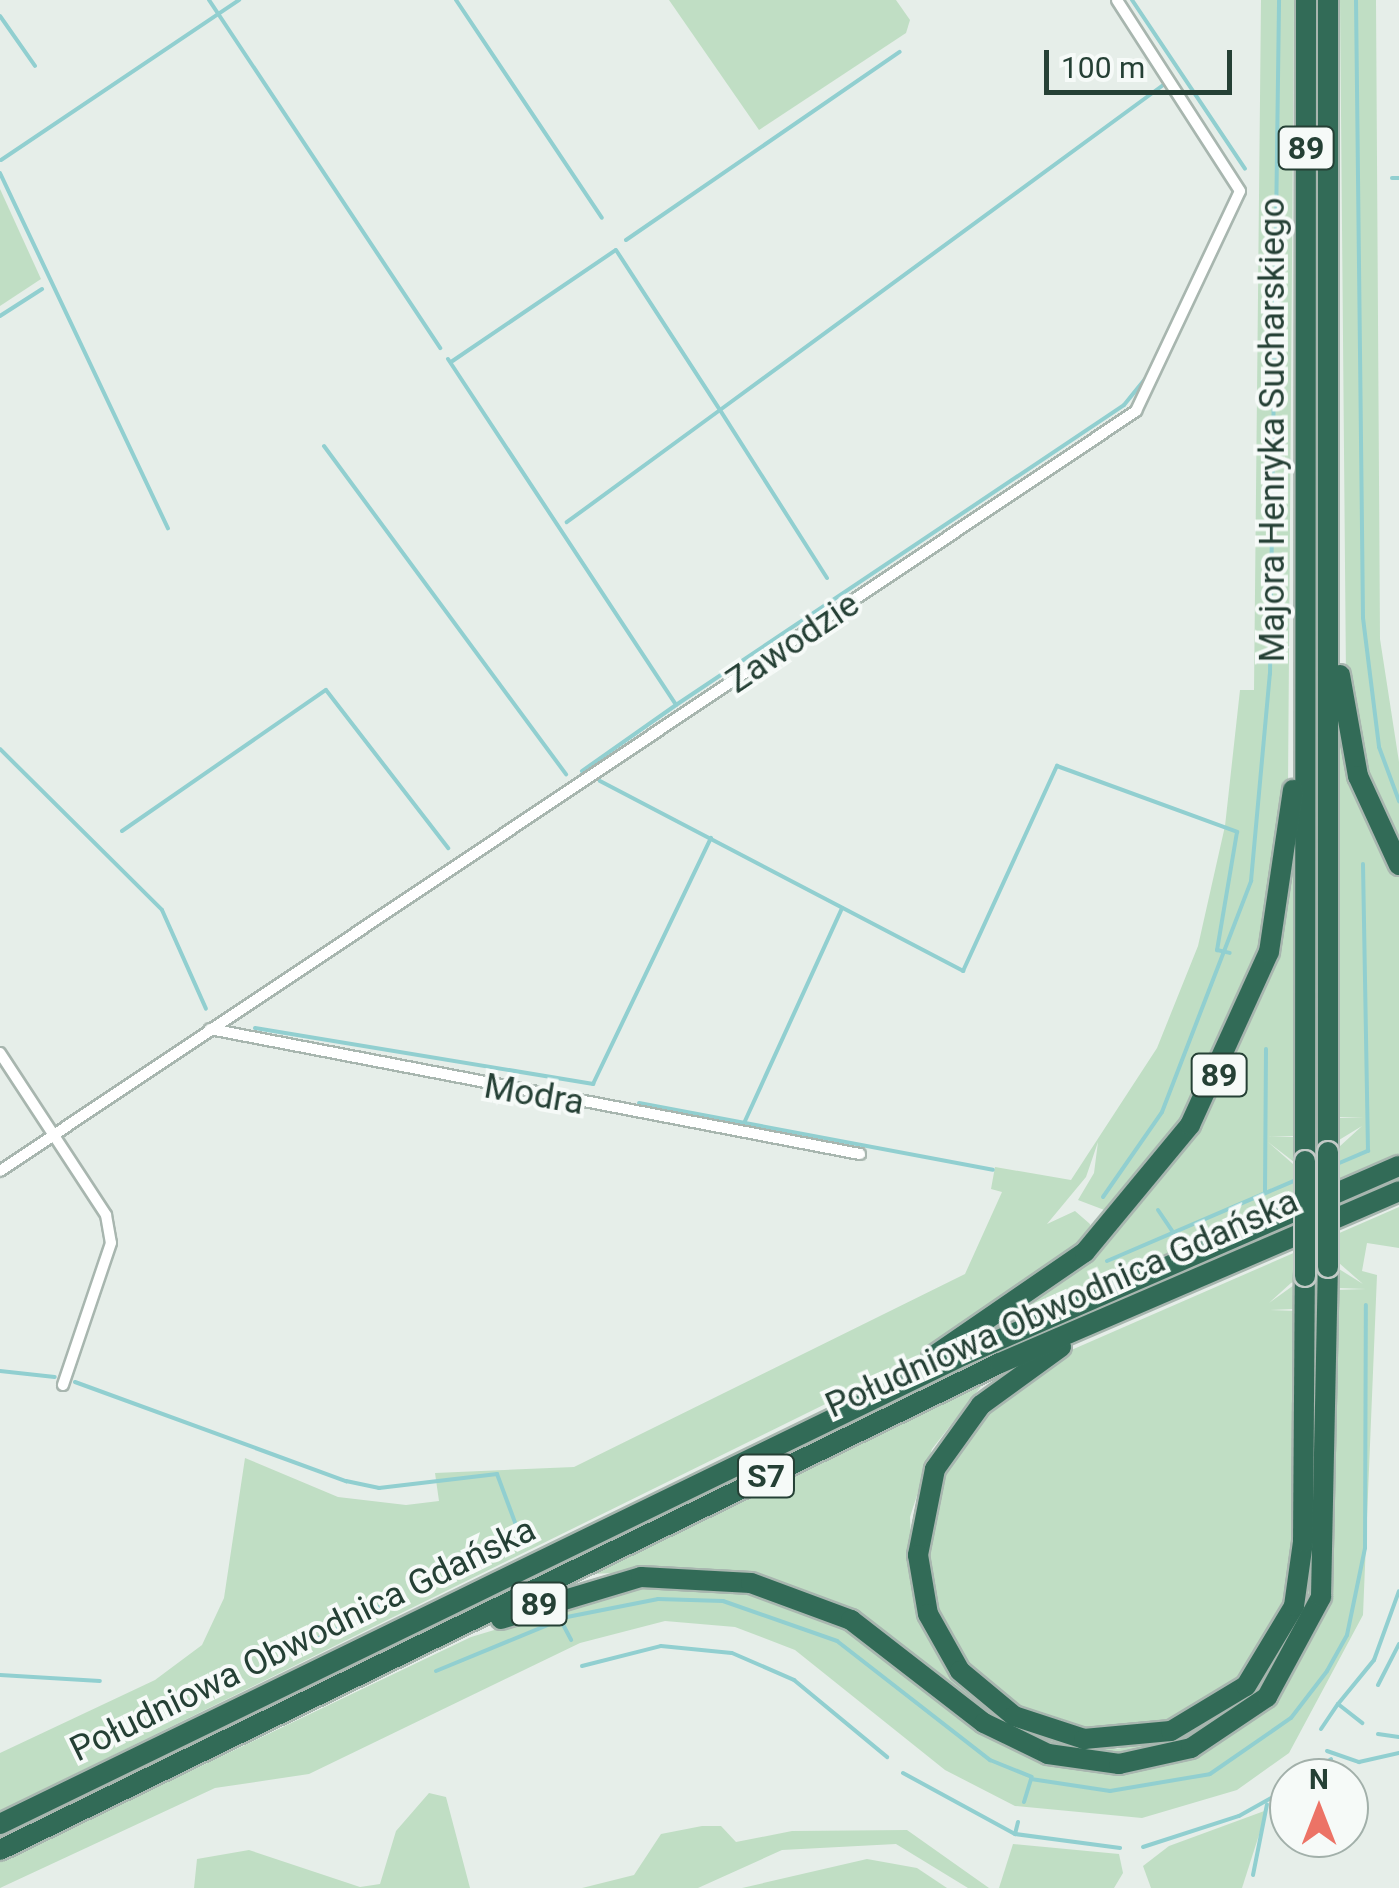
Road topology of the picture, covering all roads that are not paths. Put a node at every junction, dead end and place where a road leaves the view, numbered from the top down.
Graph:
1 (1116, 0) edge
2 (1306, 0) edge
3 (1328, 0) edge
4 (1328, 604) junction
5 (1306, 680) junction
6 (1399, 864) edge
7 (210, 1029) junction
8 (0, 1053) edge
9 (55, 1134) junction
10 (860, 1154) dead end
11 (1399, 1166) edge
12 (0, 1172) edge
13 (1399, 1191) edge
14 (1105, 1314) junction
15 (63, 1386) dead end
16 (848, 1411) junction
17 (428, 1640) junction
18 (0, 1824) edge
19 (0, 1850) edge

1 - 7 street, Zawodzie
2 - 5 highway, Majora Henryka Sucharskiego / 89
3 - 4 highway, Majora Henryka Sucharskiego / 89
4 - 6 highway, 89
4 - 17 highway, 89, bridge
5 - 14 highway, 89, bridge
5 - 16 highway, 89
7 - 9 street, Zawodzie
7 - 10 street, Modra
8 - 9 street
9 - 12 street
9 - 15 street
11 - 16 highway, Południowa Obwodnica Gdańska / S7
13 - 14 highway, Południowa Obwodnica Gdańska / S7
14 - 17 highway, Południowa Obwodnica Gdańska / S7
16 - 18 highway, Południowa Obwodnica Gdańska / S7
17 - 19 highway, Południowa Obwodnica Gdańska / S7

